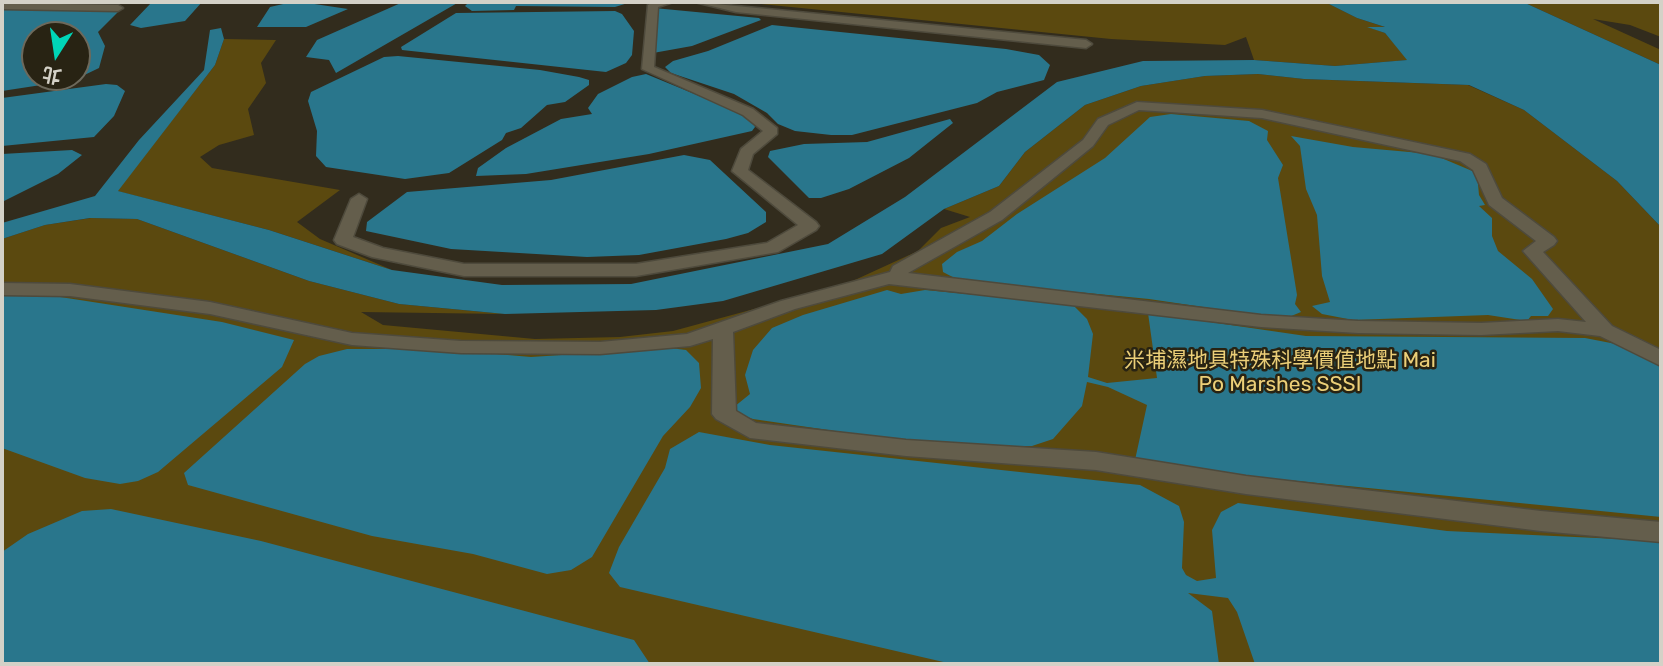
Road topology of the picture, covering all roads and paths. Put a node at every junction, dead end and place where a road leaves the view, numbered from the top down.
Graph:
1 (668, 2) edge
2 (700, 2) edge
3 (2, 6) edge
4 (118, 8) dead end
5 (1086, 44) dead end
6 (359, 199) dead end
7 (897, 278) junction
8 (2, 289) edge
9 (1605, 330) junction
10 (723, 331) junction
11 (1661, 359) edge
12 (1661, 532) edge

1 - 6 street
2 - 5 street
3 - 4 street
7 - 9 street
7 - 9 street
7 - 10 street
8 - 10 street
9 - 11 street
10 - 12 street

